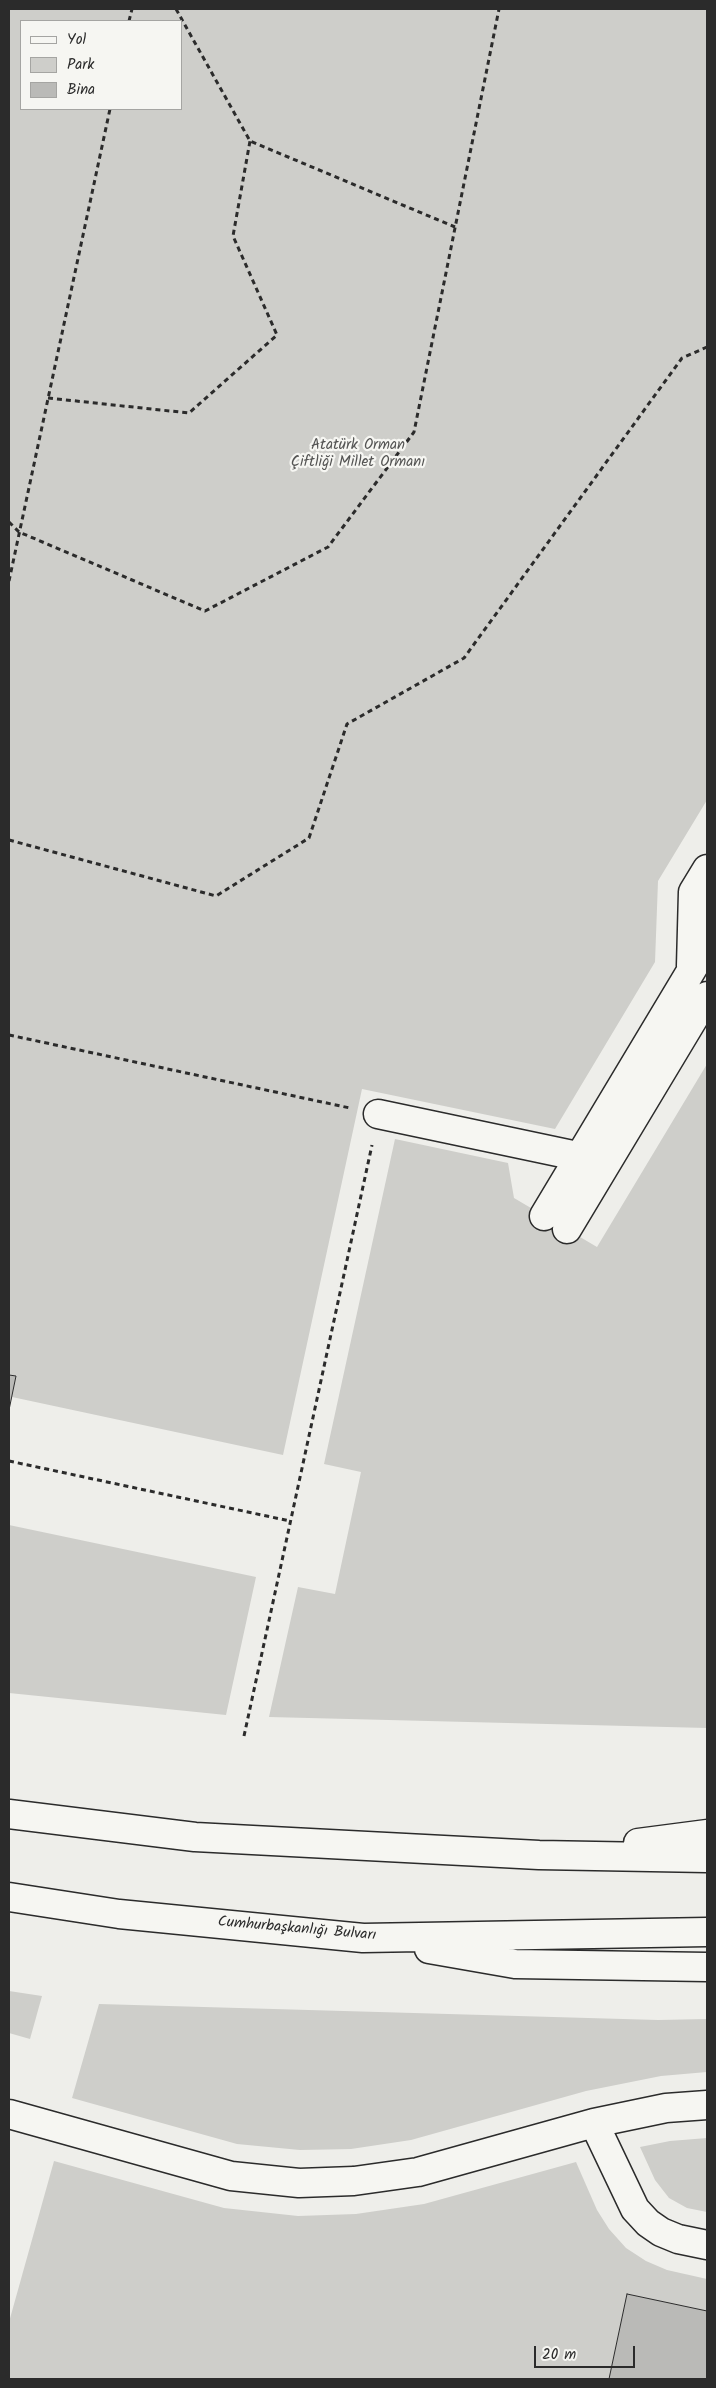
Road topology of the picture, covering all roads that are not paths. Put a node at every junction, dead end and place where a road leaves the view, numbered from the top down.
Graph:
1 (707, 869) edge
2 (707, 939) edge
3 (699, 977) edge
4 (707, 996) edge
5 (378, 1114) road end
6 (579, 1156) junction
7 (607, 1162) junction
8 (544, 1216) dead end
9 (567, 1230) dead end
10 (9, 1814) edge
11 (707, 1834) edge
12 (539, 1855) junction
13 (707, 1858) edge
14 (9, 1897) edge
15 (707, 1932) edge
16 (363, 1938) junction
17 (707, 1967) edge
18 (707, 2106) edge
19 (9, 2114) edge
20 (594, 2123) junction
21 (707, 2245) edge

1 - 3 main road
2 - 3 main road
3 - 6 main road
4 - 7 main road
5 - 6 main road
6 - 7 main road
6 - 8 main road
7 - 9 main road
10 - 12 main road
11 - 12 main road
12 - 13 main road
14 - 16 main road, Cumhurbaşkanlığı Bulvarı
15 - 16 main road, Cumhurbaşkanlığı Bulvarı
16 - 17 main road
18 - 20 main road
19 - 20 main road
20 - 21 main road

